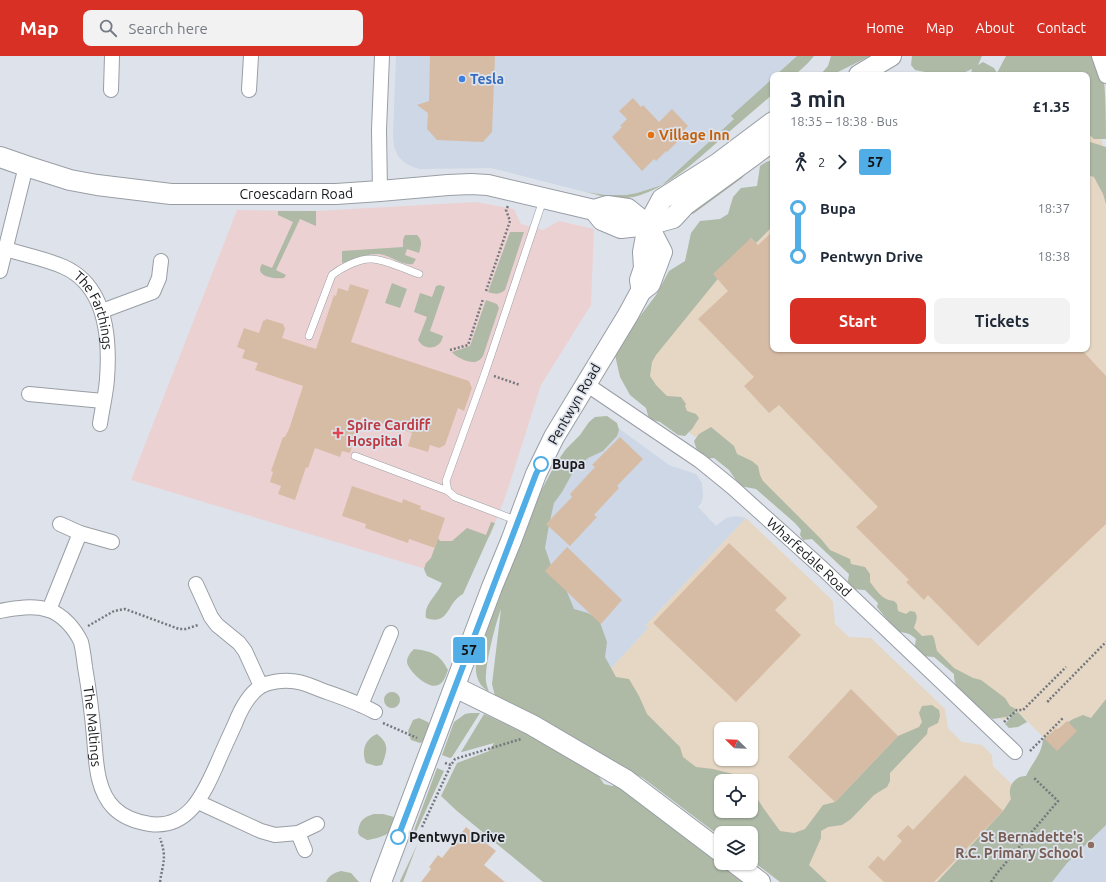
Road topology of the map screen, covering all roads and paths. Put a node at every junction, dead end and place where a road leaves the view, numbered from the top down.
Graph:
1 (112, 56) edge
2 (251, 56) edge
3 (382, 56) edge
4 (891, 56) edge
5 (1099, 56) edge
6 (864, 72) edge
7 (1106, 76) edge
8 (111, 90) dead end
9 (249, 90) dead end
10 (770, 124) edge
11 (770, 143) edge
12 (0, 157) edge
13 (26, 166) junction
14 (512, 190) junction
15 (380, 192) junction
16 (544, 198) junction
17 (648, 226) junction
18 (6, 249) junction
19 (161, 261) dead end
20 (0, 271) edge
21 (419, 274) dead end
22 (486, 291) dead end
23 (483, 299) dead end
24 (102, 312) junction
25 (309, 336) dead end
26 (450, 350) dead end
27 (490, 375) dead end
28 (586, 384) junction
29 (520, 385) dead end
30 (29, 394) dead end
31 (103, 401) junction
32 (100, 424) dead end
33 (355, 456) dead end
34 (448, 491) junction
35 (519, 521) junction
36 (60, 524) dead end
37 (80, 533) junction
38 (112, 542) dead end
39 (196, 584) dead end
40 (49, 610) junction
41 (0, 611) edge
42 (211, 617) junction
43 (391, 633) dead end
44 (76, 634) junction
45 (1106, 642) edge
46 (1066, 667) dead end
47 (261, 686) junction
48 (455, 687) junction
49 (1049, 702) dead end
50 (361, 704) junction
51 (375, 712) joint
52 (1063, 718) dead end
53 (1002, 724) dead end
54 (526, 737) dead end
55 (421, 740) dead end
56 (1030, 751) dead end
57 (1015, 752) dead end
58 (440, 762) dead end
59 (1033, 777) dead end
60 (198, 802) junction
61 (317, 824) dead end
62 (156, 825) junction
63 (298, 833) junction
64 (714, 847) edge
65 (305, 850) dead end
66 (744, 870) edge
67 (160, 882) edge
68 (381, 882) edge
69 (760, 882) edge
70 (991, 882) edge

1 - 8 street
2 - 9 street
3 - 15 street
4 - 6 street
5 - 7 street
10 - 17 street, Pentwyn Road
11 - 17 street
12 - 13 street, Croescadarn Road
13 - 15 street, Croescadarn Road
13 - 18 street
14 - 15 street, Croescadarn Road
14 - 16 street, Croescadarn Road
14 - 22 path
16 - 17 street, Croescadarn Road
16 - 34 lane
17 - 28 street, Pentwyn Road
18 - 20 street
18 - 24 street, The Farthings
19 - 24 street
21 - 25 lane
23 - 26 path
24 - 31 street, The Farthings
27 - 29 path
28 - 35 street, Pentwyn Road
28 - 57 street, Wharfedale Road
30 - 31 street
31 - 32 street, The Farthings
33 - 34 lane
34 - 35 lane
35 - 48 street, Pentwyn Road
36 - 37 street
37 - 38 street
37 - 40 street
39 - 42 street
40 - 41 street, The Maltings
40 - 44 street, The Maltings
42 - 44 path
42 - 47 street
43 - 50 street
44 - 62 street, The Maltings
45 - 49 path
46 - 53 path
47 - 50 street
47 - 60 street, The Maltings
48 - 64 street
48 - 68 street, Pentwyn Road
50 - 51 street
51 - 55 path
52 - 56 path
54 - 58 path
59 - 70 path
60 - 62 street, The Maltings
60 - 63 street
61 - 63 street
62 - 67 path
63 - 65 street
66 - 69 street

